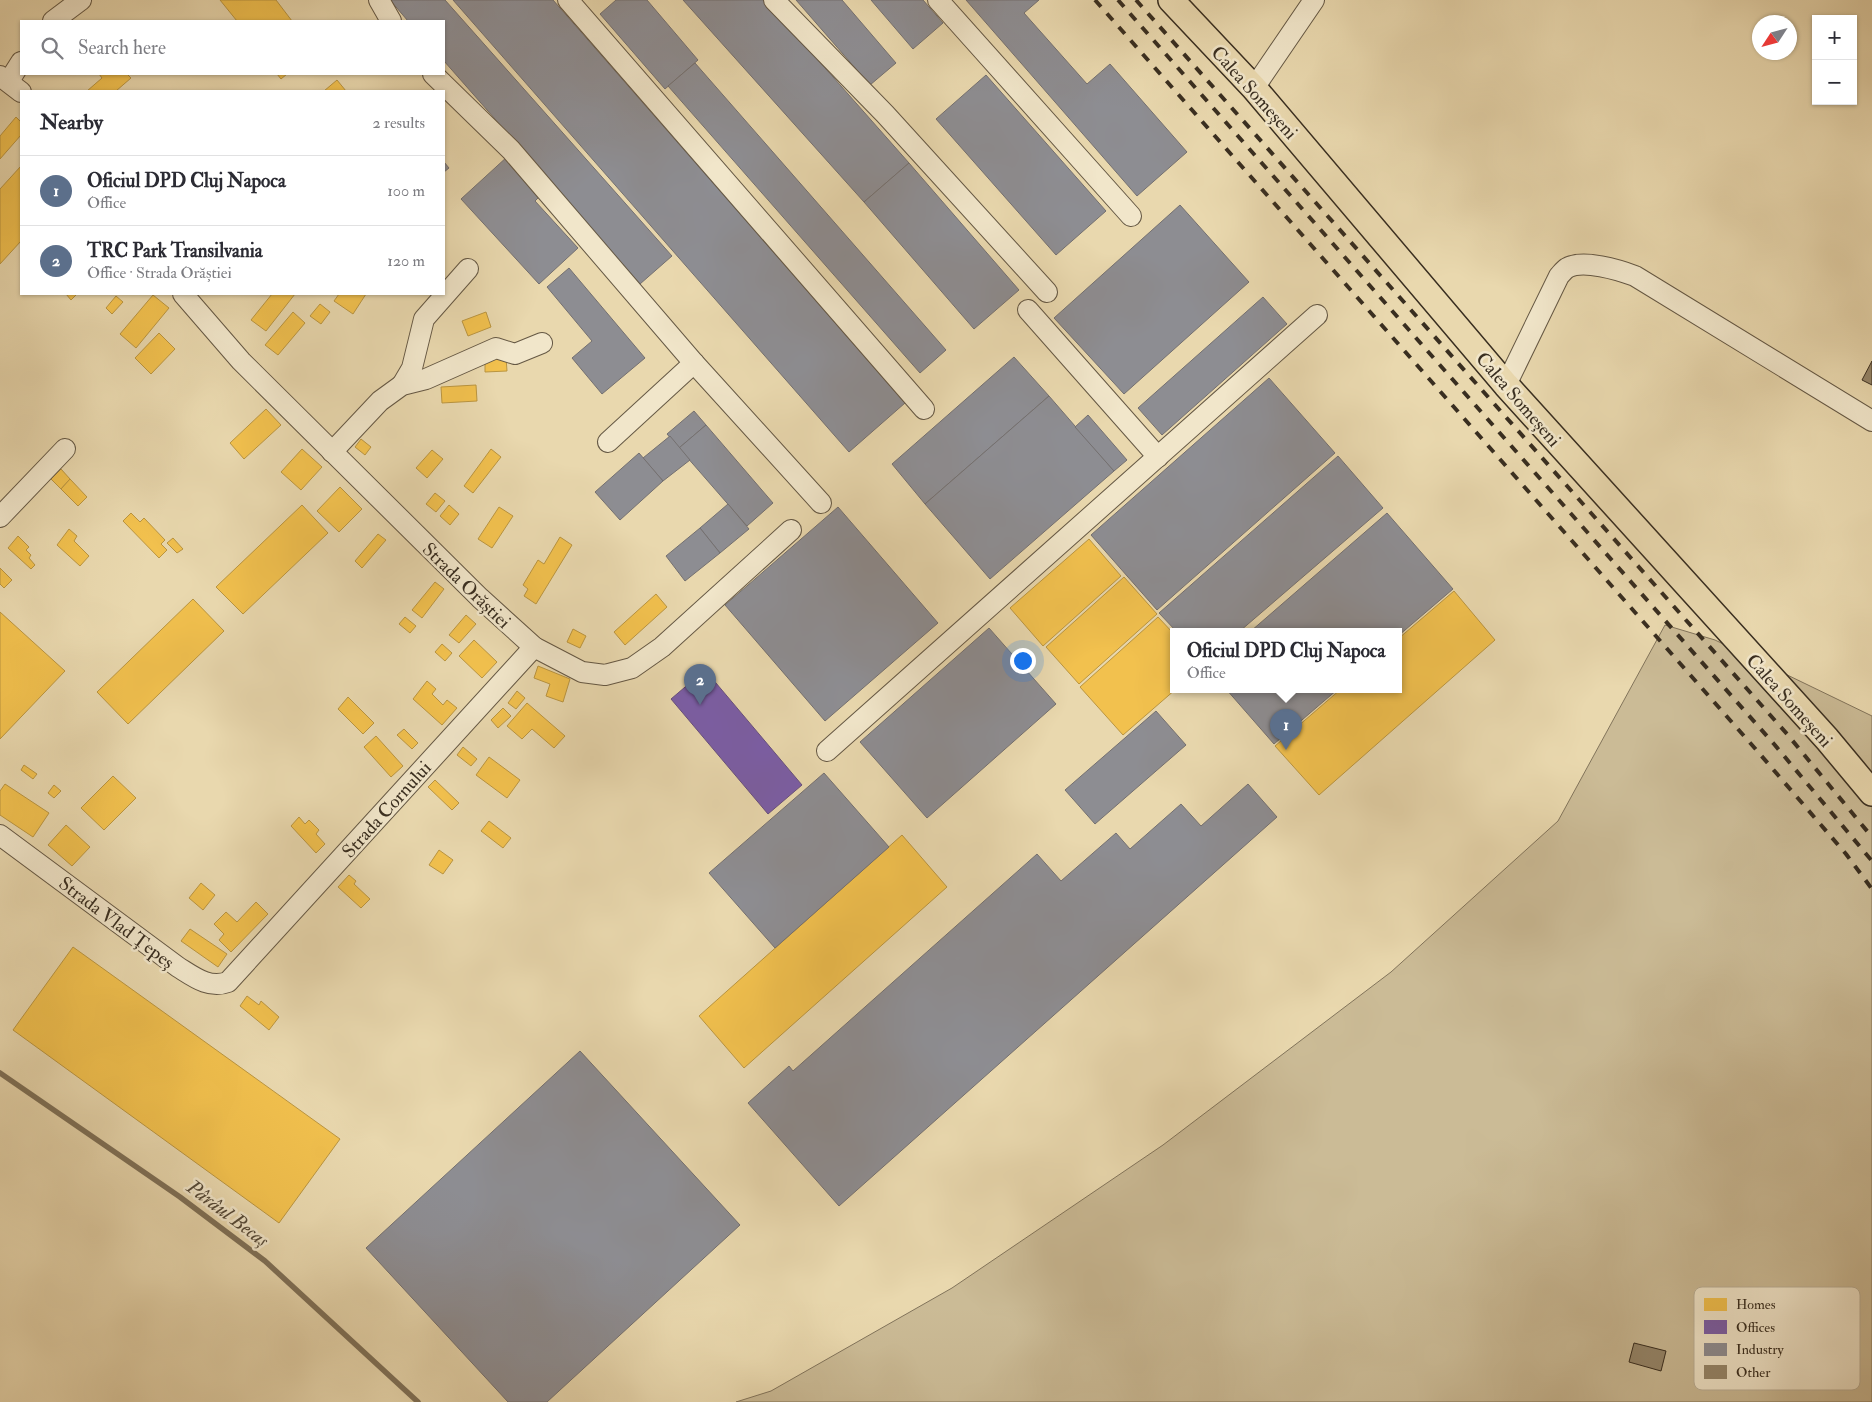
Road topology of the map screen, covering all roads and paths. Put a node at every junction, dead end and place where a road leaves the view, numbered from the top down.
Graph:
1 (81, 0) edge
2 (379, 0) edge
3 (774, 0) edge
4 (938, 0) edge
5 (1171, 0) edge
6 (1314, 0) edge
7 (575, 2) edge
8 (54, 20) edge
9 (390, 20) edge
10 (20, 64) edge
11 (434, 75) edge
12 (10, 83) edge
13 (1254, 88) junction
14 (1131, 216) dead end
15 (468, 269) dead end
16 (1047, 292) dead end
17 (184, 295) edge
18 (1028, 310) dead end
19 (1318, 315) dead end
20 (542, 343) dead end
21 (694, 363) junction
22 (402, 384) junction
23 (1506, 385) junction
24 (924, 409) dead end
25 (1872, 421) edge
26 (608, 442) dead end
27 (64, 449) dead end
28 (332, 452) junction
29 (1158, 457) junction
30 (821, 502) dead end
31 (0, 517) edge
32 (791, 530) dead end
33 (534, 647) junction
34 (827, 751) dead end
35 (1872, 793) edge
36 (0, 835) edge
37 (238, 972) joint

1 - 8 street
2 - 9 street
3 - 16 street
4 - 14 street
5 - 13 main road, Calea Someșeni
6 - 13 street
7 - 24 street
10 - 12 street
11 - 21 street
13 - 23 main road, Calea Someșeni
15 - 22 street
17 - 28 street, Strada Orăștiei
18 - 29 street
19 - 29 street
20 - 22 street
21 - 26 street
21 - 30 street
22 - 28 street
23 - 25 street
23 - 35 main road, Calea Someșeni
27 - 31 street
28 - 33 street, Strada Orăștiei
29 - 34 street
32 - 33 street, Strada Orăștiei
33 - 37 street, Strada Cornului
36 - 37 street, Strada Vlad Țepeș

